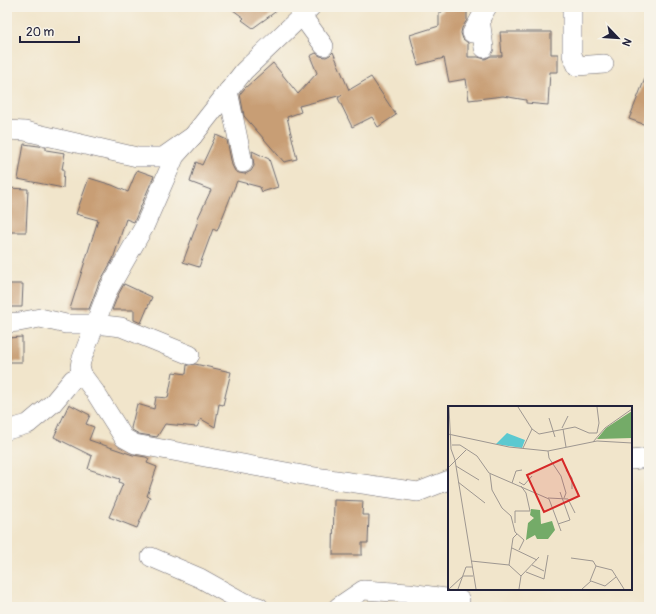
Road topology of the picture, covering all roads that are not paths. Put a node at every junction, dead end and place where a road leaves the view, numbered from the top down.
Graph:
1 (572, 7) edge
2 (307, 11) edge
3 (480, 20) edge
4 (324, 46) dead end
5 (484, 48) dead end
6 (604, 64) dead end
7 (228, 91) junction
8 (7, 130) edge
9 (193, 136) junction
10 (243, 163) dead end
11 (7, 323) edge
12 (95, 324) junction
13 (190, 355) dead end
14 (83, 376) junction
15 (7, 430) edge
16 (649, 458) edge
17 (632, 460) edge
18 (448, 480) edge
19 (152, 557) dead end
20 (460, 599) edge
21 (259, 607) edge
22 (338, 607) edge

1 - 6 street
2 - 4 street
2 - 7 street
3 - 5 street
7 - 9 street
7 - 10 street
8 - 9 street
9 - 12 street
11 - 12 street
12 - 13 street
12 - 14 street
14 - 15 street
14 - 18 street
16 - 17 street
19 - 21 street
20 - 22 street

